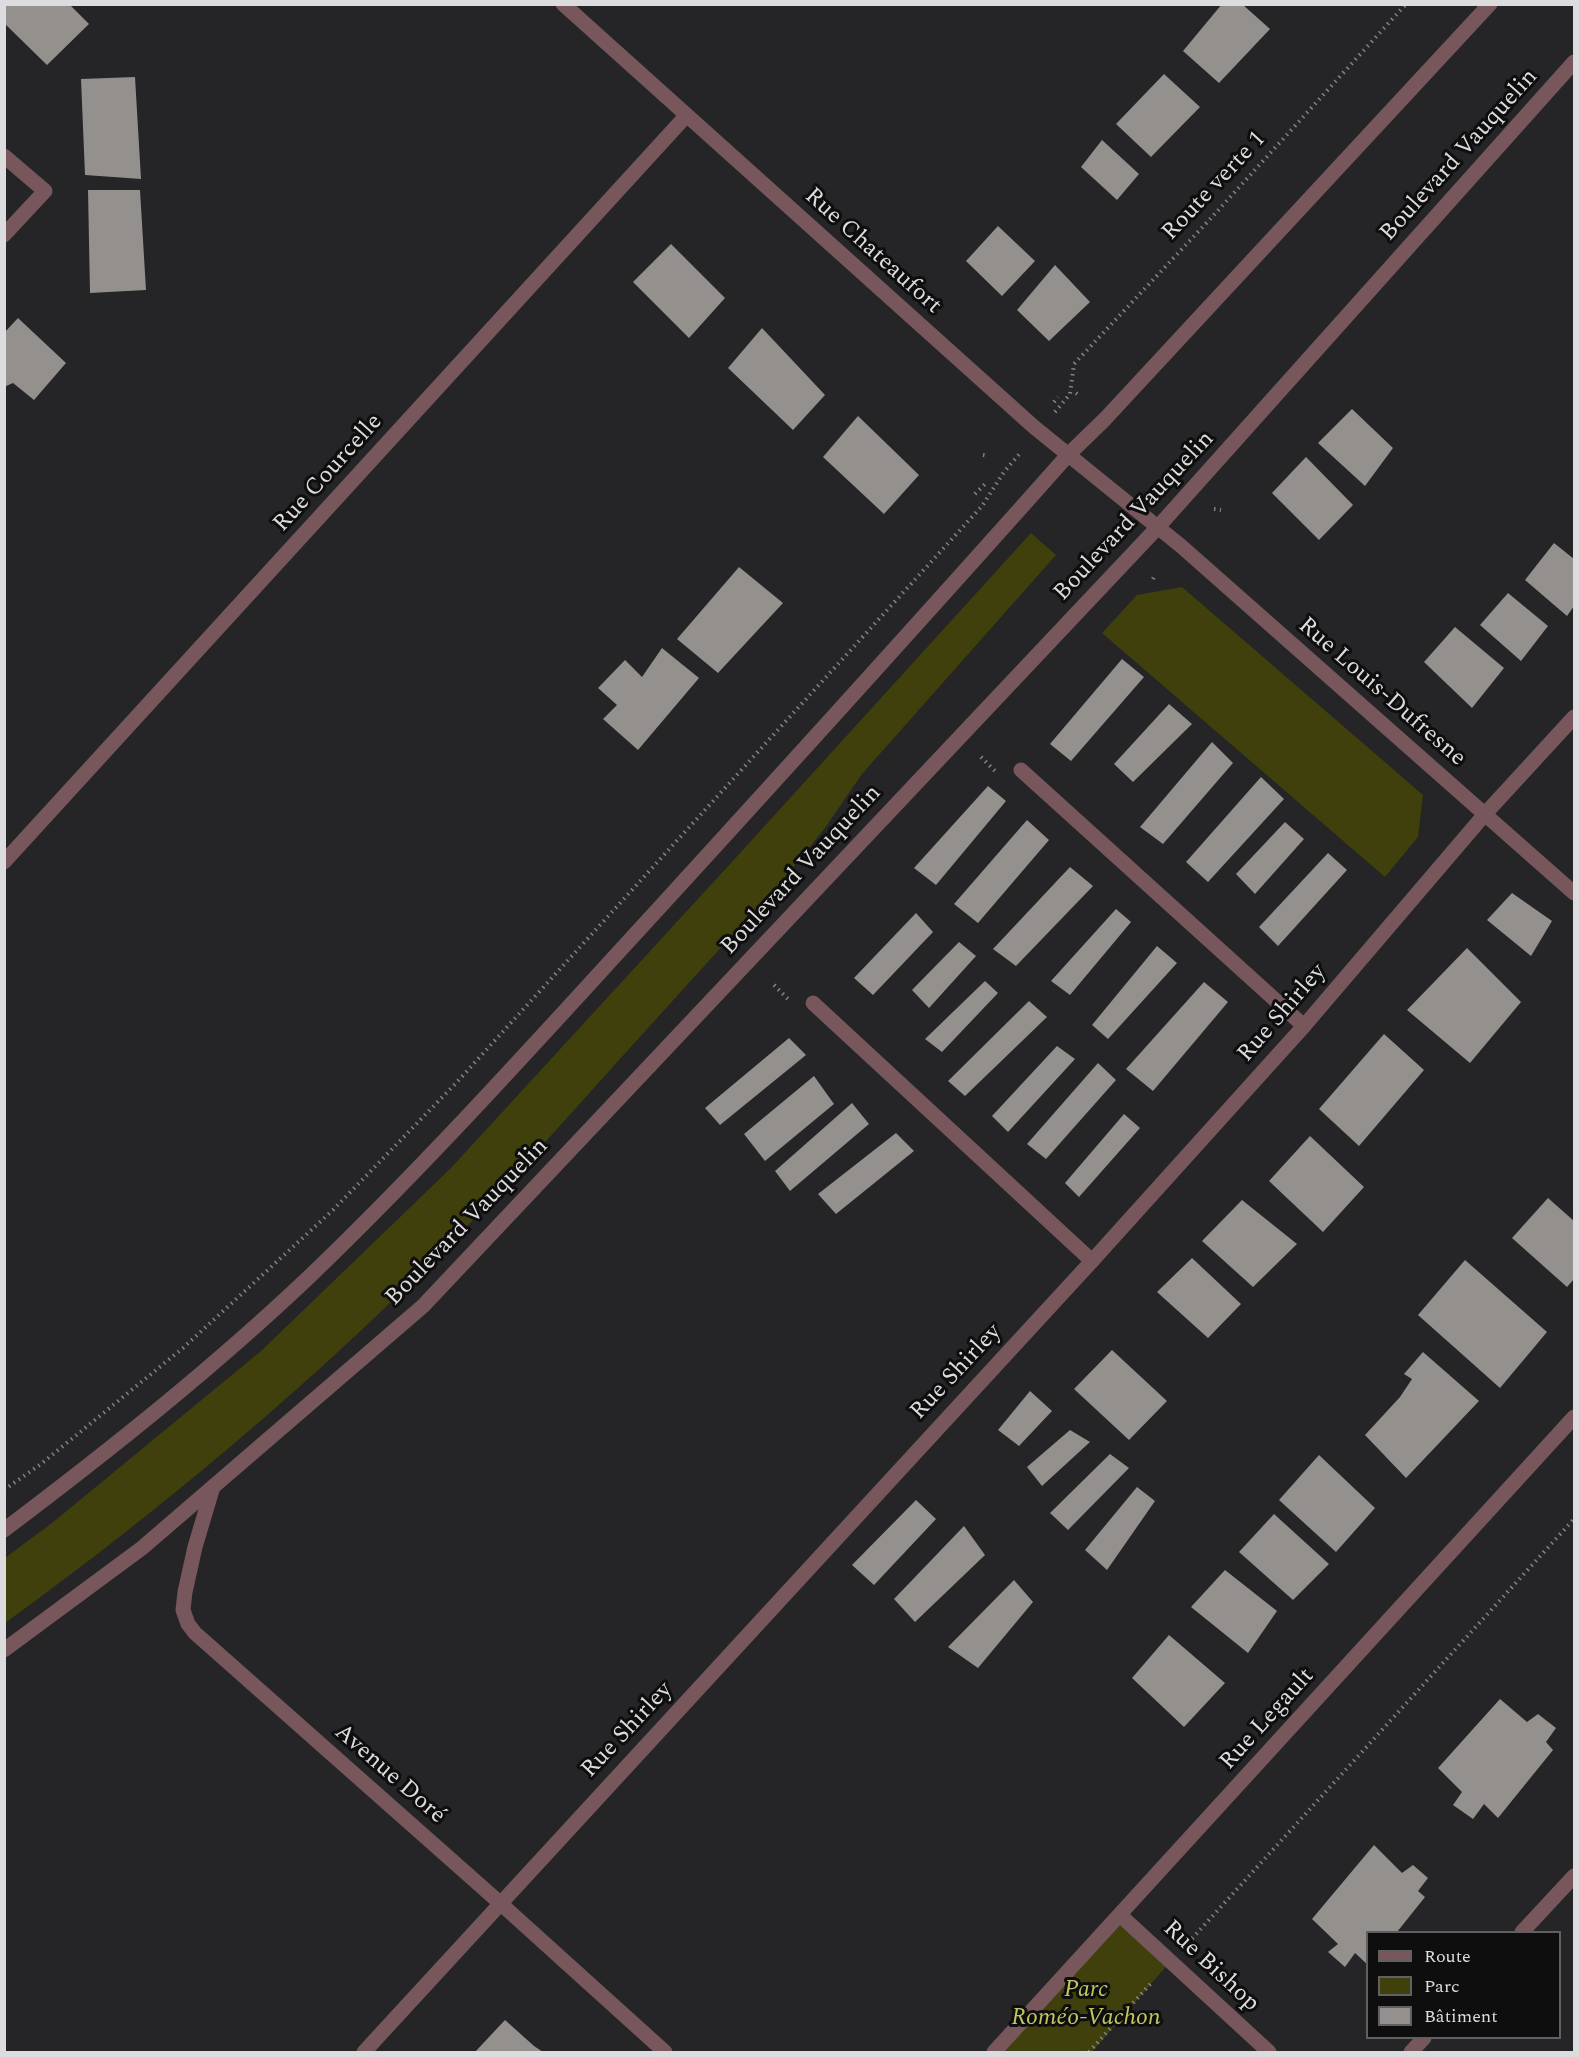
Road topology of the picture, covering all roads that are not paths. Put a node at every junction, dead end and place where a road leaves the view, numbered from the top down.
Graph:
1 (562, 4) edge
2 (1490, 4) edge
3 (1575, 62) edge
4 (686, 116) junction
5 (4, 156) edge
6 (4, 235) edge
7 (1068, 455) junction
8 (1158, 527) junction
9 (1575, 717) edge
10 (1021, 770) dead end
11 (1485, 814) junction
12 (4, 862) edge
13 (1575, 893) edge
14 (813, 1003) dead end
15 (1304, 1026) junction
16 (1092, 1261) junction
17 (1575, 1417) edge
18 (212, 1490) junction
19 (4, 1530) edge
20 (4, 1650) edge
21 (1575, 1876) edge
22 (500, 1903) junction
23 (1120, 1915) junction
24 (1523, 1931) edge
25 (1423, 2039) edge
26 (364, 2052) edge
27 (666, 2052) edge
28 (994, 2052) edge
29 (1269, 2052) edge
30 (1411, 2052) edge

1 - 4 street, Rue Chateaufort
2 - 7 street
3 - 8 street, Boulevard Vauquelin
4 - 7 street, Rue Chateaufort
4 - 12 street, Rue Courcelle
5 - 6 street
7 - 8 street, Rue Chateaufort
7 - 19 street
8 - 11 street, Rue Louis-Dufresne
8 - 18 street, Boulevard Vauquelin
9 - 11 street, Rue Shirley
10 - 15 street
11 - 13 street, Rue Louis-Dufresne
11 - 15 street, Rue Shirley
14 - 16 street
15 - 16 street, Rue Shirley
16 - 22 street, Rue Shirley
17 - 23 street, Rue Legault
18 - 20 street, Boulevard Vauquelin
18 - 22 street, Avenue Doré
21 - 24 street
22 - 26 street, Rue Shirley
22 - 27 street, Avenue Doré
23 - 28 street, Rue Legault
23 - 29 street, Rue Bishop
25 - 30 street

